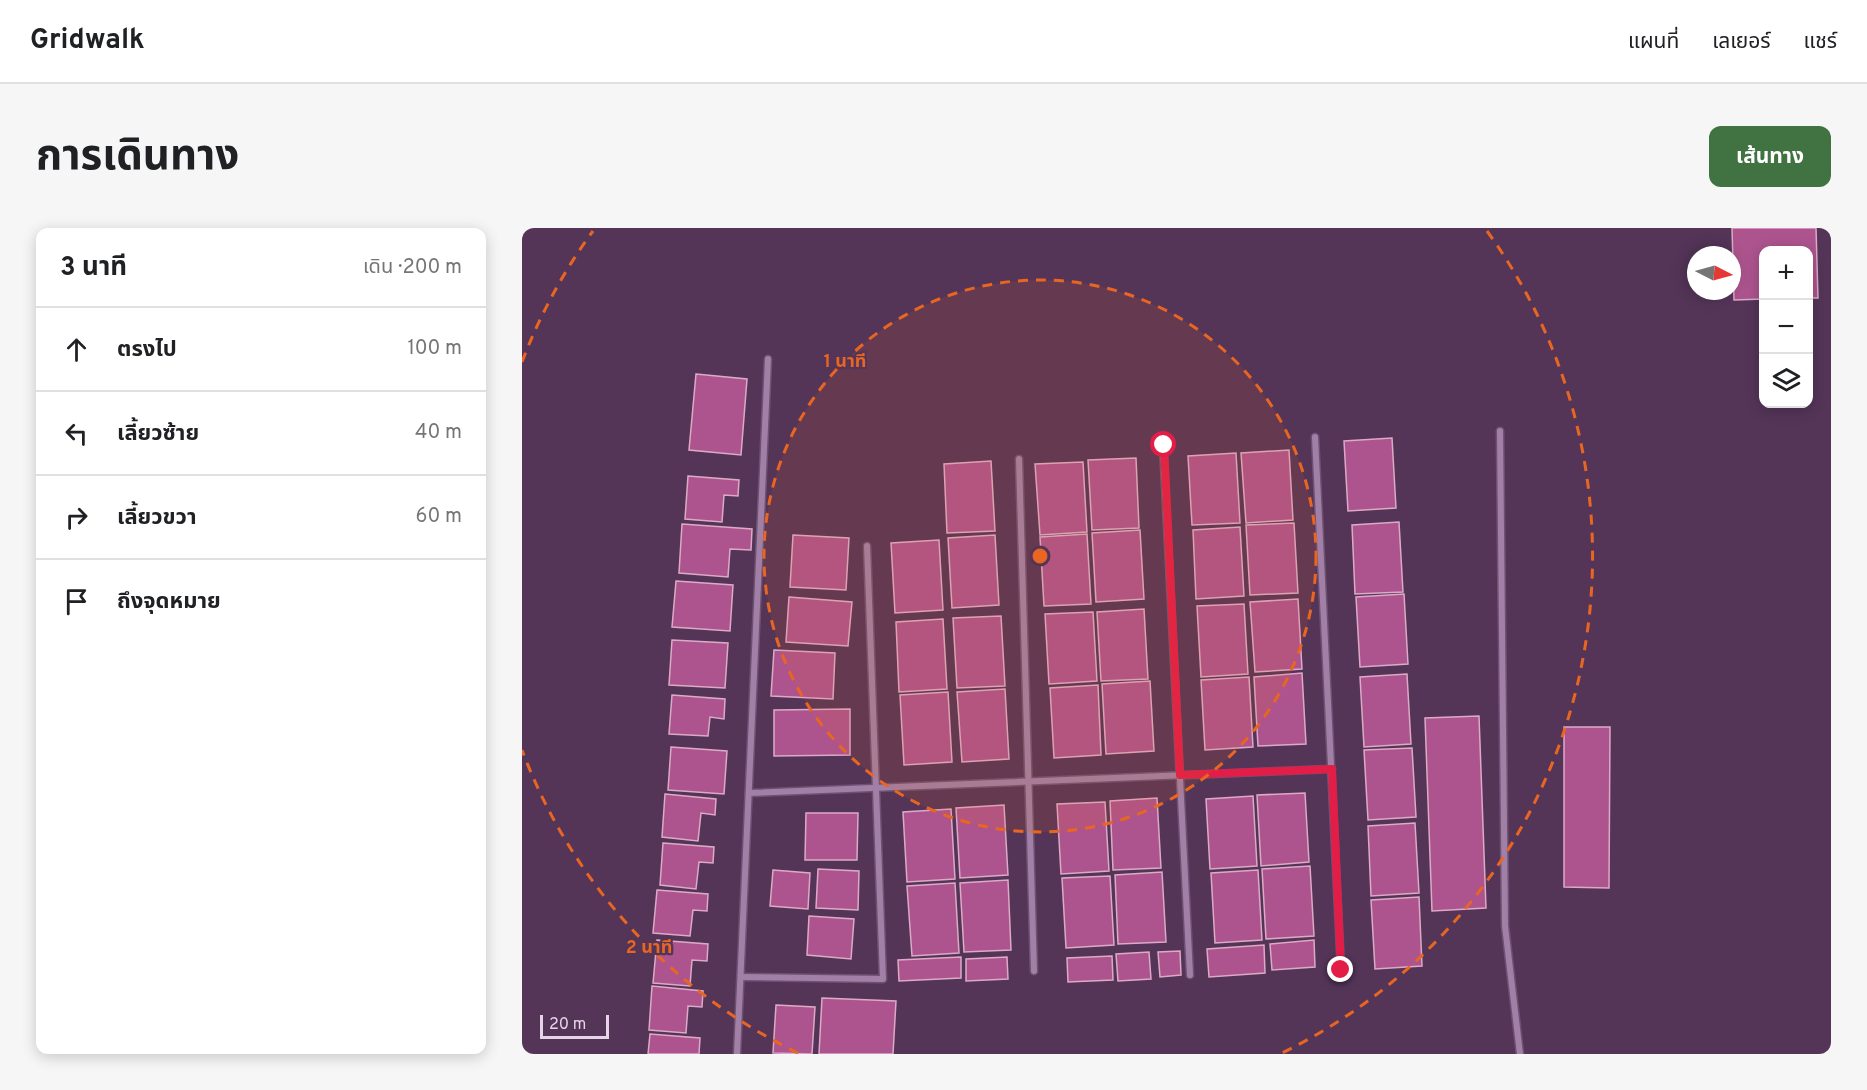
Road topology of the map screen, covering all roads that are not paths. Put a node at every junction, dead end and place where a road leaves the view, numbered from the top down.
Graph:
1 (768, 358) dead end
2 (1500, 431) dead end
3 (1315, 437) dead end
4 (1164, 445) dead end
5 (1019, 459) dead end
6 (867, 546) dead end
7 (1332, 769) junction
8 (1180, 775) junction
9 (1029, 782) junction
10 (875, 788) junction
11 (749, 793) junction
12 (1341, 970) dead end
13 (1034, 971) dead end
14 (1190, 975) dead end
15 (741, 977) junction
16 (737, 1054) edge
17 (1520, 1054) edge

1 - 11 street
2 - 17 street
3 - 7 street
4 - 8 street
5 - 9 street
6 - 10 street
7 - 8 street
7 - 12 street
8 - 9 street
8 - 14 street
9 - 10 street
9 - 13 street
10 - 11 street
10 - 15 street
11 - 15 street
15 - 16 street

